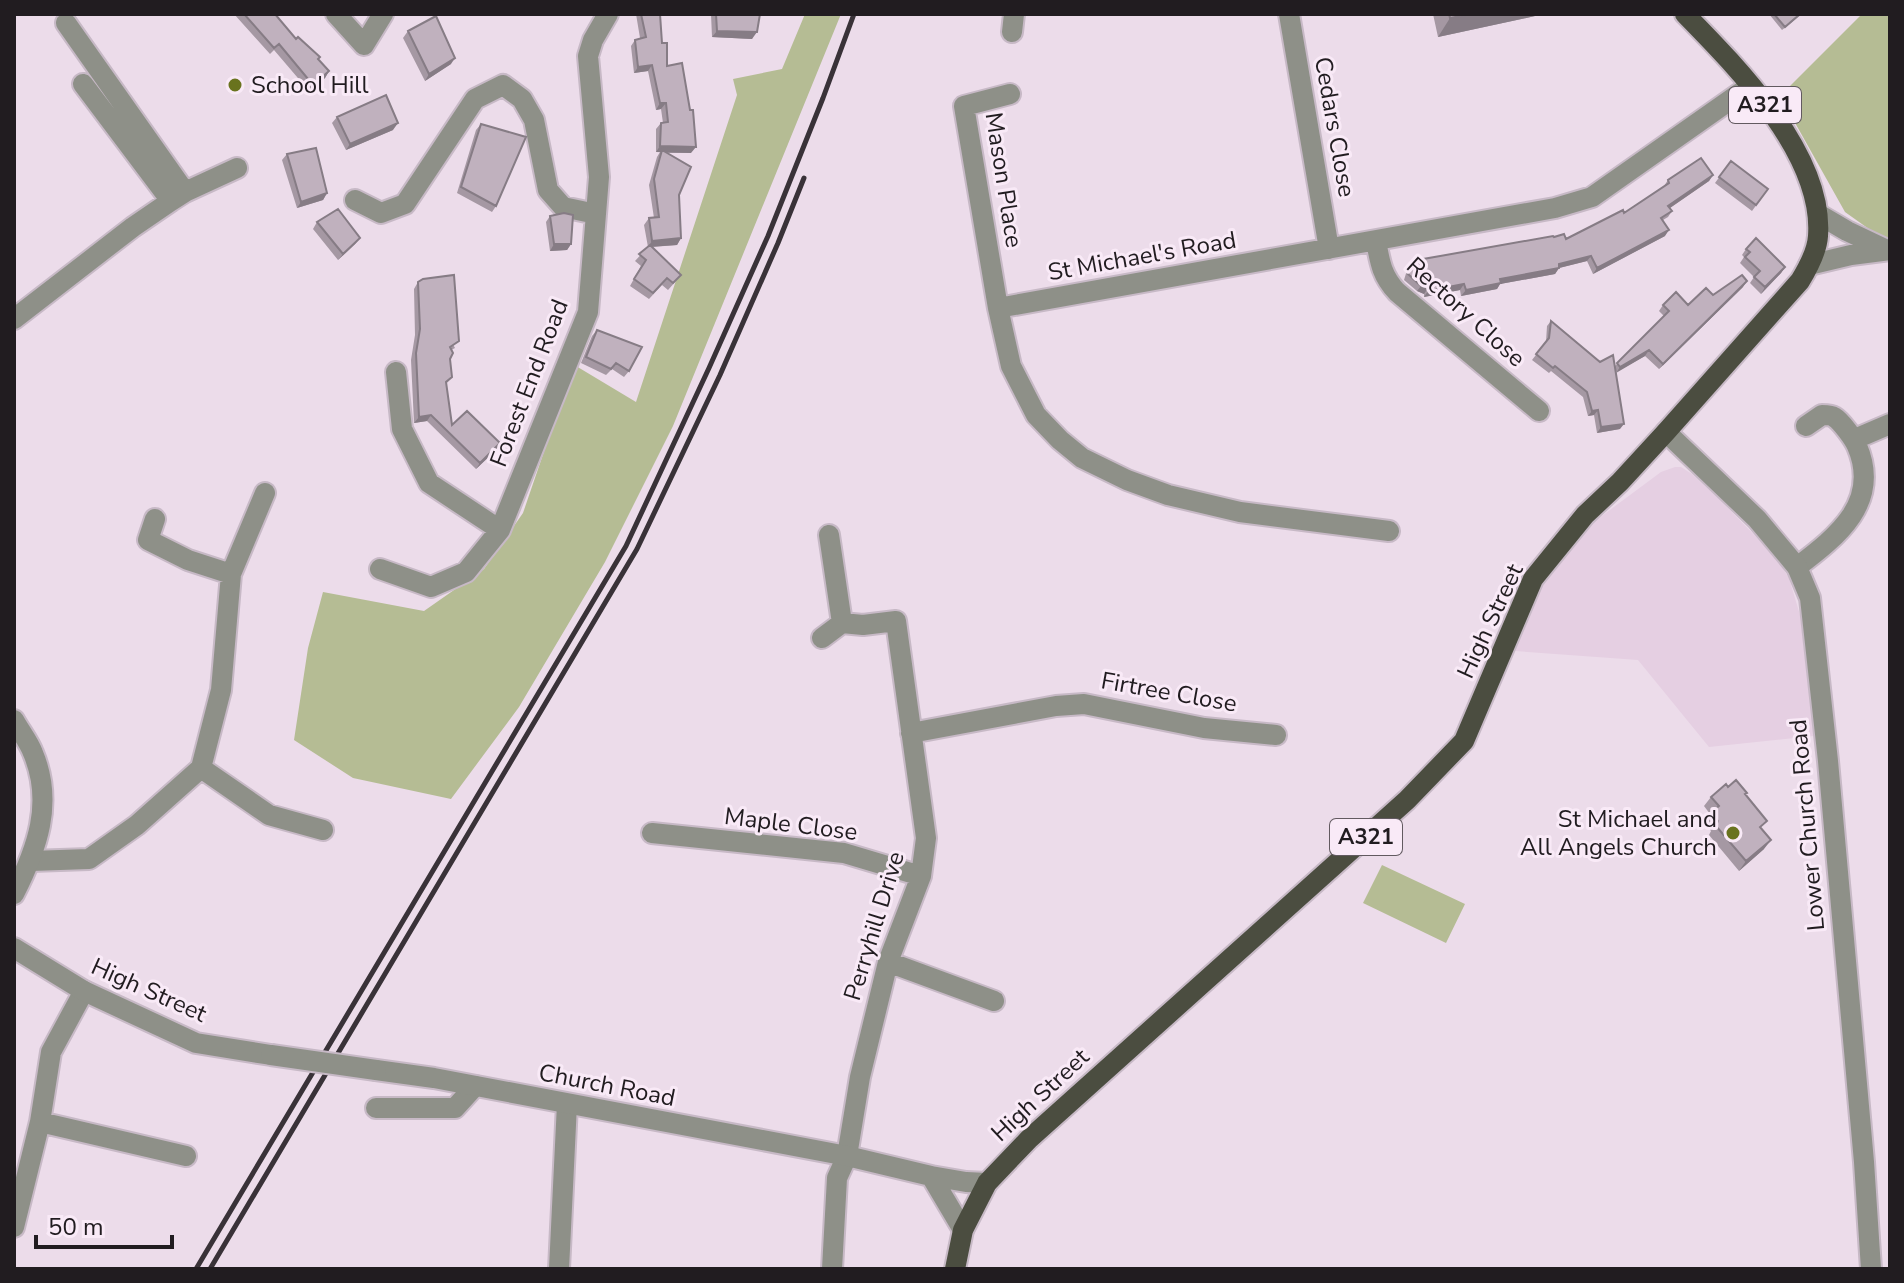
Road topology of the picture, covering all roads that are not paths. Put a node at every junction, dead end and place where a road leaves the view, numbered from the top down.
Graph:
1 (336, 14) edge
2 (383, 14) edge
3 (608, 14) edge
4 (1289, 14) edge
5 (1685, 14) edge
6 (66, 23) dead end
7 (83, 84) dead end
8 (1750, 86) junction
9 (1010, 94) dead end
10 (237, 168) dead end
11 (178, 196) junction
12 (355, 200) dead end
13 (596, 214) junction
14 (1818, 214) junction
15 (1376, 241) junction
16 (1329, 249) junction
17 (1888, 250) edge
18 (1809, 265) junction
19 (998, 308) junction
20 (14, 319) edge
21 (396, 372) dead end
22 (1539, 411) dead end
23 (1890, 424) edge
24 (1806, 426) dead end
25 (1666, 432) junction
26 (1855, 439) junction
27 (265, 493) dead end
28 (155, 519) dead end
29 (500, 530) junction
30 (1389, 531) dead end
31 (829, 535) dead end
32 (1797, 567) junction
33 (380, 569) dead end
34 (231, 574) junction
35 (842, 623) junction
36 (822, 638) dead end
37 (14, 720) edge
38 (911, 733) junction
39 (1276, 735) dead end
40 (201, 768) junction
41 (323, 830) dead end
42 (652, 833) dead end
43 (31, 861) junction
44 (921, 876) junction
45 (14, 894) edge
46 (14, 948) edge
47 (888, 962) junction
48 (84, 991) junction
49 (994, 1001) dead end
50 (271, 1055) joint
51 (475, 1086) junction
52 (567, 1104) junction
53 (376, 1108) dead end
54 (40, 1122) junction
55 (186, 1156) dead end
56 (847, 1156) junction
57 (22, 1158) edge
58 (931, 1176) junction
59 (987, 1183) junction
60 (14, 1227) edge
61 (963, 1230) junction
62 (559, 1269) edge
63 (832, 1269) edge
64 (955, 1269) edge
65 (1871, 1269) edge

1 - 2 street
3 - 13 street, Forest End Road
4 - 16 street, Cedars Close
5 - 8 main road, High Street / A321
6 - 11 street
7 - 11 street
8 - 14 main road, High Street / A321
8 - 15 street, St Michael's Road
9 - 19 street, Mason Place
10 - 11 street
11 - 20 street
12 - 13 street
13 - 29 street, Forest End Road
14 - 17 street
14 - 18 main road, High Street / A321
15 - 16 street, St Michael's Road
15 - 22 street, Rectory Close
16 - 19 street, St Michael's Road
17 - 18 street
18 - 25 main road, High Street / A321
19 - 30 street
21 - 29 street
23 - 26 street
24 - 26 street
25 - 32 street, Lower Church Road
25 - 59 main road, High Street / A321
26 - 32 street
27 - 34 street
28 - 34 street
29 - 33 street, Forest End Road
31 - 35 street
32 - 65 street, Lower Church Road
34 - 40 street
35 - 36 street
35 - 38 street, Perryhill Drive
37 - 43 street
38 - 39 street, Firtree Close
38 - 44 street, Perryhill Drive
40 - 41 street
40 - 43 street
42 - 44 street, Maple Close
43 - 45 street
44 - 47 street, Perryhill Drive
46 - 48 street, High Street
47 - 49 street
47 - 56 street, Perryhill Drive
48 - 50 street, High Street
48 - 54 street
50 - 51 street, Church Road, bridge
51 - 52 street, Church Road
51 - 53 street
52 - 56 street, Church Road
52 - 62 street
54 - 55 street
54 - 57 street
56 - 58 street, Church Road
56 - 63 street, Perryhill Drive
57 - 60 street
58 - 59 street, Church Road
58 - 61 street
59 - 61 main road, A321
61 - 64 main road, A321

